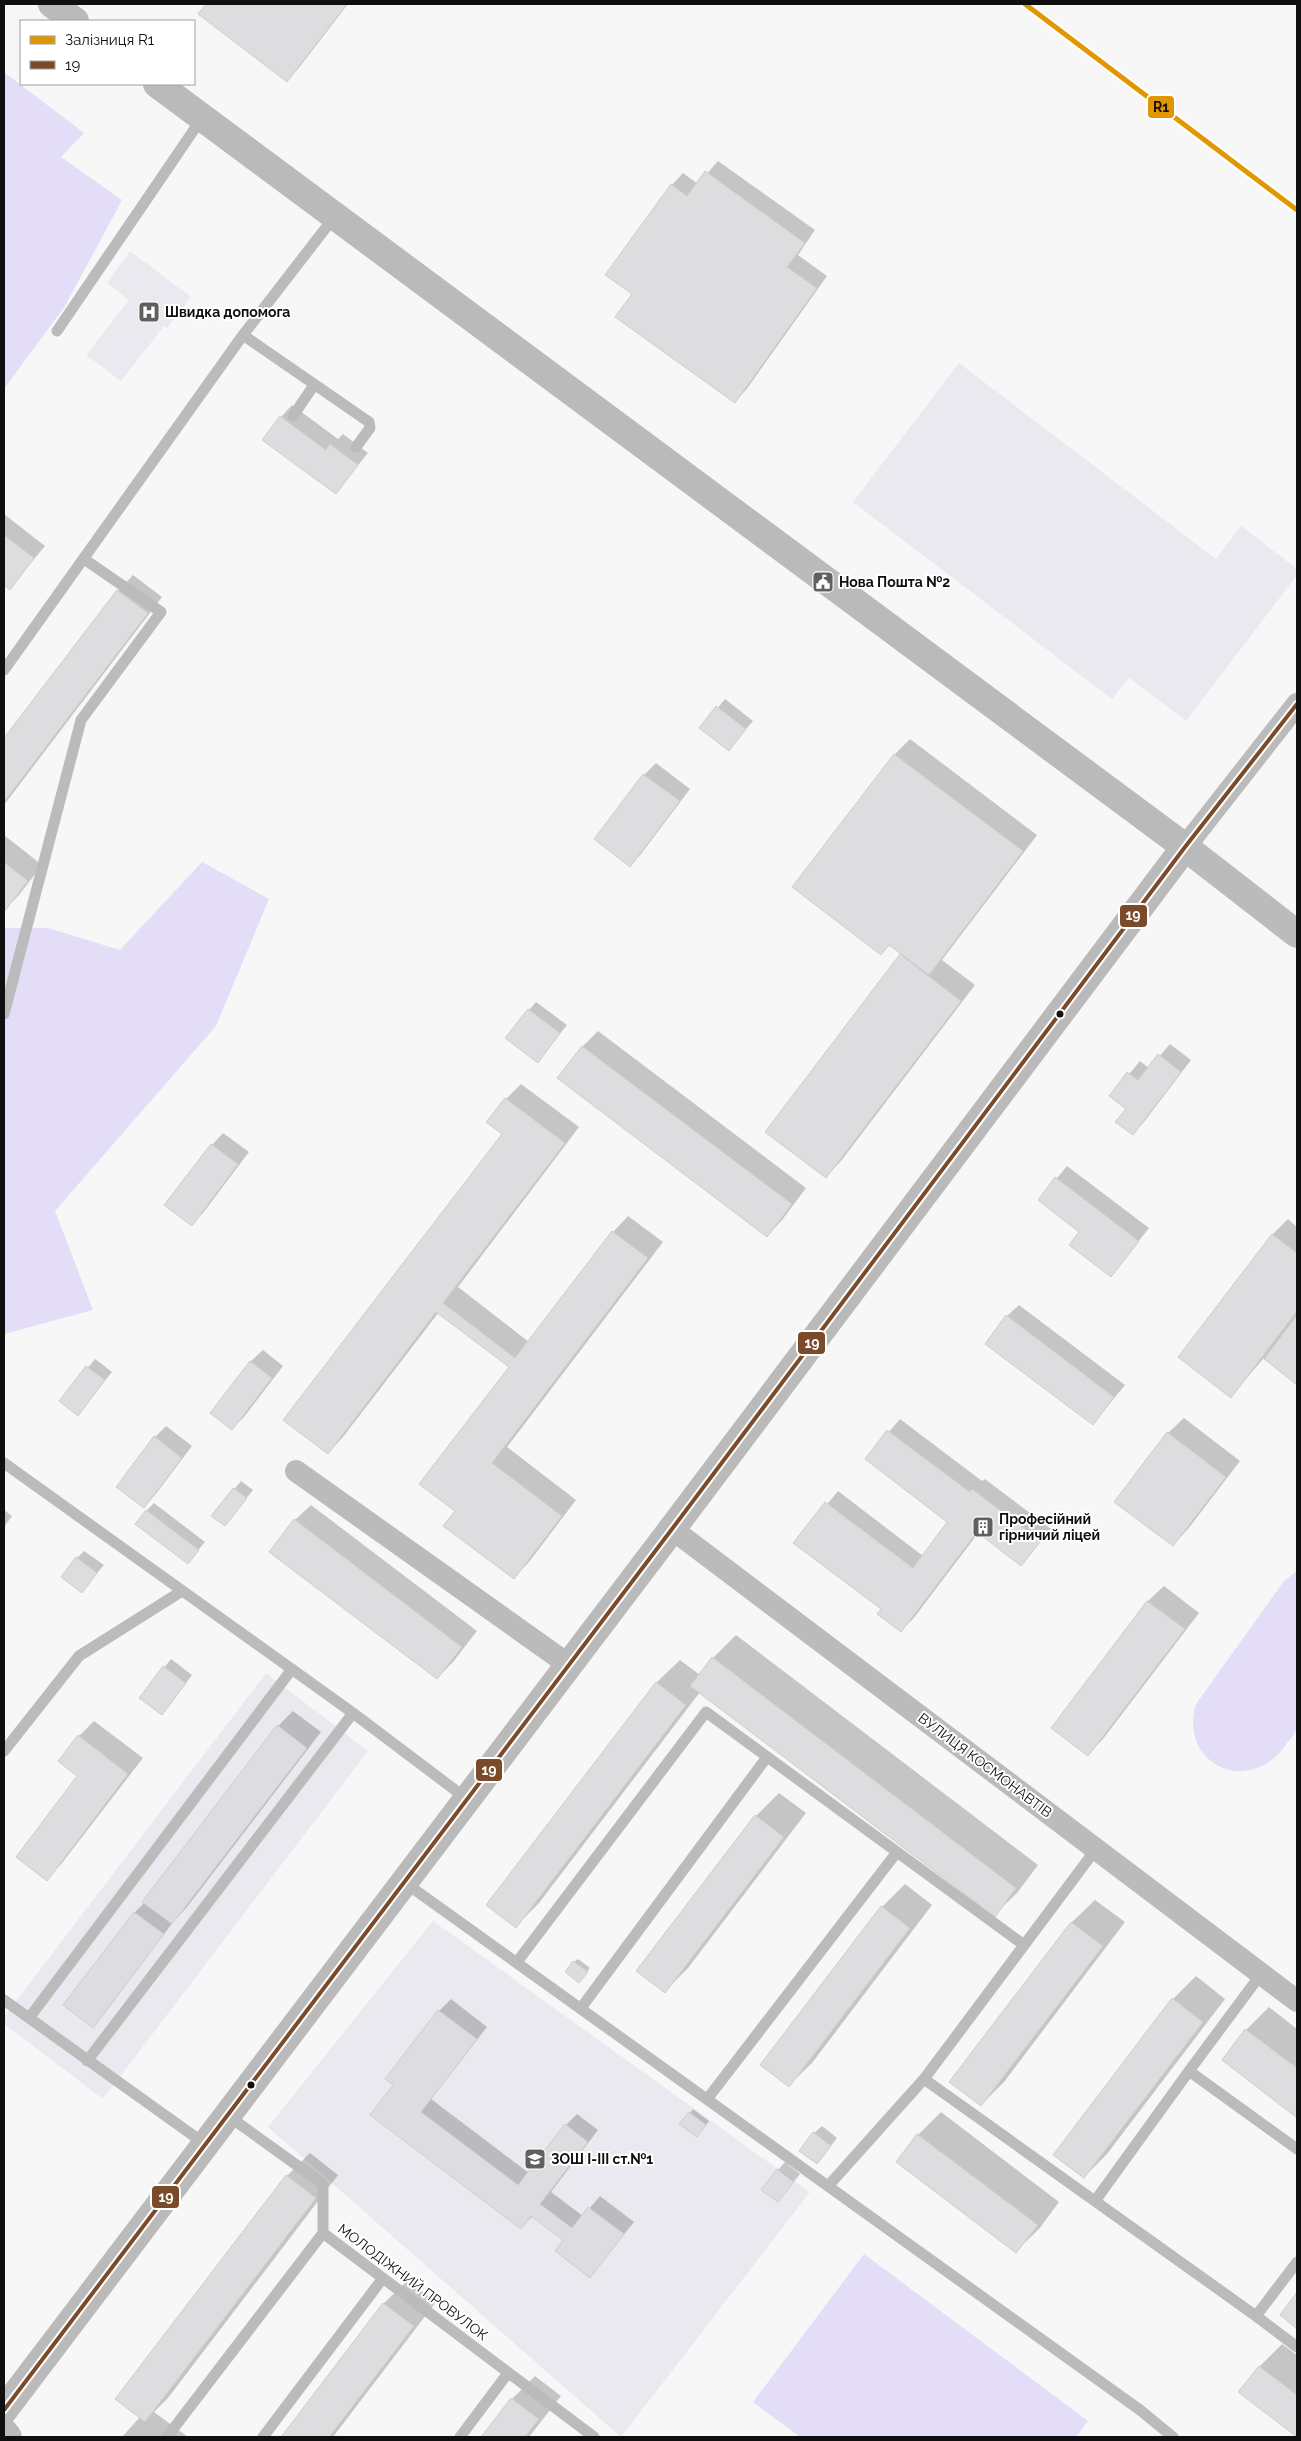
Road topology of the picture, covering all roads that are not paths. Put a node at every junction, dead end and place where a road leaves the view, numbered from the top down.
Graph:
1 (52, 4) edge
2 (74, 20) edge
3 (158, 85) edge
4 (202, 118) junction
5 (335, 216) junction
6 (57, 331) dead end
7 (243, 335) junction
8 (314, 385) junction
9 (293, 416) dead end
10 (356, 447) dead end
11 (84, 559) junction
12 (4, 670) edge
13 (1297, 704) edge
14 (1185, 847) junction
15 (1297, 934) edge
16 (4, 1014) edge
17 (4, 1463) edge
18 (296, 1471) dead end
19 (672, 1529) junction
20 (182, 1591) junction
21 (569, 1665) junction
22 (292, 1669) junction
23 (354, 1714) junction
24 (4, 1751) edge
25 (767, 1757) junction
26 (467, 1799) junction
27 (1096, 1849) junction
28 (897, 1852) junction
29 (404, 1882) junction
30 (1024, 1945) junction
31 (517, 1962) junction
32 (1261, 1974) junction
33 (4, 2000) edge
34 (1297, 2002) edge
35 (581, 2008) junction
36 (29, 2018) junction
37 (87, 2061) junction
38 (1189, 2071) junction
39 (924, 2079) junction
40 (708, 2098) junction
41 (227, 2115) junction
42 (205, 2144) junction
43 (1297, 2149) edge
44 (830, 2185) junction
45 (1095, 2201) junction
46 (323, 2233) junction
47 (1297, 2262) edge
48 (383, 2278) junction
49 (1256, 2316) junction
50 (1297, 2348) edge
51 (508, 2373) junction
52 (4, 2410) edge
53 (4, 2432) edge
54 (8, 2437) edge
55 (167, 2437) edge
56 (263, 2437) edge
57 (460, 2437) edge
58 (594, 2437) edge
59 (1173, 2437) edge

1 - 2 main road
3 - 4 main road
4 - 5 main road
4 - 6 lane
5 - 7 lane
5 - 14 main road
7 - 8 lane
7 - 11 lane
8 - 9 lane
8 - 10 lane
11 - 12 lane
11 - 16 lane
13 - 14 street
14 - 15 street
14 - 19 main road
17 - 20 lane
18 - 21 street
19 - 21 main road
19 - 27 street, ВУЛИЦЯ КОСМОНАВТІВ
20 - 22 lane
20 - 24 lane
21 - 26 main road
22 - 23 lane
22 - 36 lane
23 - 26 lane
23 - 37 lane
25 - 28 lane
25 - 31 lane
25 - 35 lane
26 - 29 main road
27 - 30 lane
27 - 32 street, ВУЛИЦЯ КОСМОНАВТІВ
28 - 30 lane
28 - 40 lane
29 - 31 lane
29 - 41 main road
30 - 39 lane
31 - 35 lane
32 - 34 street, ВУЛИЦЯ КОСМОНАВТІВ
32 - 38 lane
33 - 36 lane
35 - 40 lane
36 - 37 lane
37 - 42 lane
38 - 43 lane
38 - 45 lane
39 - 44 lane
39 - 45 lane
40 - 44 lane
41 - 42 main road
41 - 46 lane, МОЛОДІЖНИЙ ПРОВУЛОК
42 - 52 main road
44 - 59 lane
45 - 49 lane
46 - 48 lane, МОЛОДІЖНИЙ ПРОВУЛОК
46 - 55 lane
47 - 49 lane
48 - 51 lane, МОЛОДІЖНИЙ ПРОВУЛОК
48 - 56 lane
49 - 50 lane
51 - 57 lane
51 - 58 lane, МОЛОДІЖНИЙ ПРОВУЛОК
53 - 54 main road

